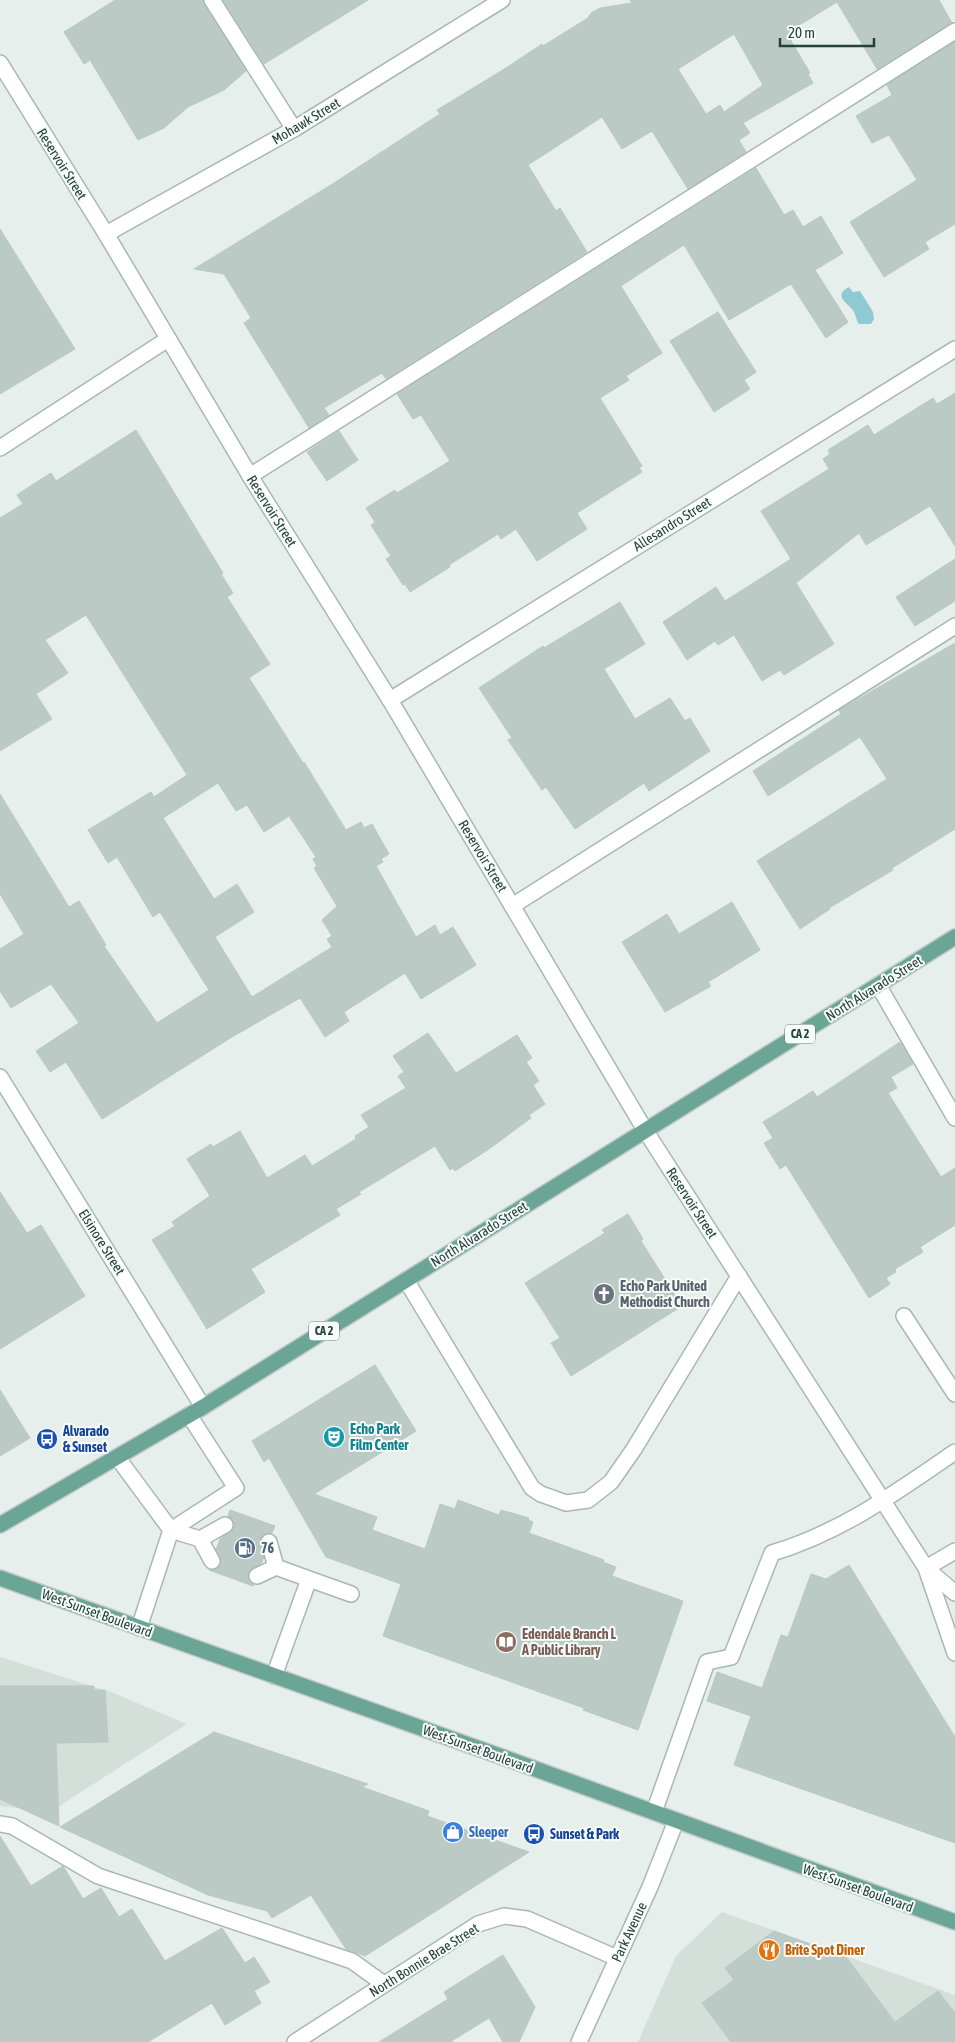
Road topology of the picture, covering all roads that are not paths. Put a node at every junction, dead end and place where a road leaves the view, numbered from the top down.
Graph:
1 (212, 0) edge
2 (502, 0) edge
3 (955, 31) edge
4 (0, 63) edge
5 (294, 130) junction
6 (106, 234) junction
7 (168, 339) junction
8 (955, 349) edge
9 (0, 448) edge
10 (250, 476) junction
11 (955, 626) edge
12 (390, 700) junction
13 (512, 906) junction
14 (955, 937) edge
15 (878, 985) junction
16 (0, 1077) edge
17 (955, 1118) edge
18 (645, 1130) junction
19 (738, 1276) junction
20 (406, 1280) junction
21 (904, 1316) dead end
22 (955, 1394) edge
23 (203, 1407) junction
24 (189, 1415) junction
25 (955, 1452) edge
26 (117, 1457) junction
27 (883, 1502) junction
28 (0, 1525) edge
29 (225, 1525) dead end
30 (171, 1530) junction
31 (200, 1539) junction
32 (269, 1542) dead end
33 (218, 1545) dead end
34 (955, 1551) edge
35 (212, 1561) dead end
36 (269, 1564) junction
37 (926, 1568) junction
38 (257, 1576) dead end
39 (0, 1578) edge
40 (309, 1579) junction
41 (955, 1593) edge
42 (351, 1594) dead end
43 (139, 1628) junction
44 (955, 1653) edge
45 (274, 1676) junction
46 (654, 1812) junction
47 (676, 1821) junction
48 (0, 1824) edge
49 (955, 1922) edge
50 (617, 1958) junction
51 (384, 1984) junction
52 (295, 2042) edge
53 (579, 2042) edge

1 - 5 street
2 - 5 street, Mohawk Street
3 - 10 street
4 - 6 street, Reservoir Street
5 - 6 street, Mohawk Street
6 - 7 street, Reservoir Street
7 - 9 street
7 - 10 street, Reservoir Street
8 - 12 street, Allesandro Street
10 - 12 street, Reservoir Street
11 - 13 street
12 - 13 street, Reservoir Street
13 - 18 street, Reservoir Street
14 - 15 main road, North Alvarado Street / CA 2
15 - 17 street
15 - 18 main road, North Alvarado Street / CA 2
16 - 23 street, Elsinore Street
18 - 19 street, Reservoir Street
18 - 20 main road, North Alvarado Street / CA 2
19 - 20 street
19 - 27 street, Reservoir Street
20 - 23 main road, North Alvarado Street / CA 2
21 - 22 street
23 - 24 main road, North Alvarado Street / CA 2
24 - 26 main road, North Alvarado Street / CA 2
24 - 30 street
25 - 27 street
26 - 28 main road, North Alvarado Street / CA 2
26 - 30 street
27 - 37 street, Reservoir Street
27 - 46 street
29 - 31 street
30 - 31 street
30 - 43 street
31 - 33 street
31 - 35 street
32 - 36 street
34 - 37 street
36 - 38 street
36 - 40 street
37 - 41 street
37 - 44 street, Reservoir Street
39 - 43 main road, West Sunset Boulevard
40 - 42 street
40 - 45 street
43 - 45 main road, West Sunset Boulevard
45 - 46 main road, West Sunset Boulevard
46 - 47 main road, West Sunset Boulevard
47 - 49 main road, West Sunset Boulevard
47 - 50 street, Park Avenue
48 - 51 street
50 - 51 street, North Bonnie Brae Street
50 - 53 street, Park Avenue
51 - 52 street, North Bonnie Brae Street

